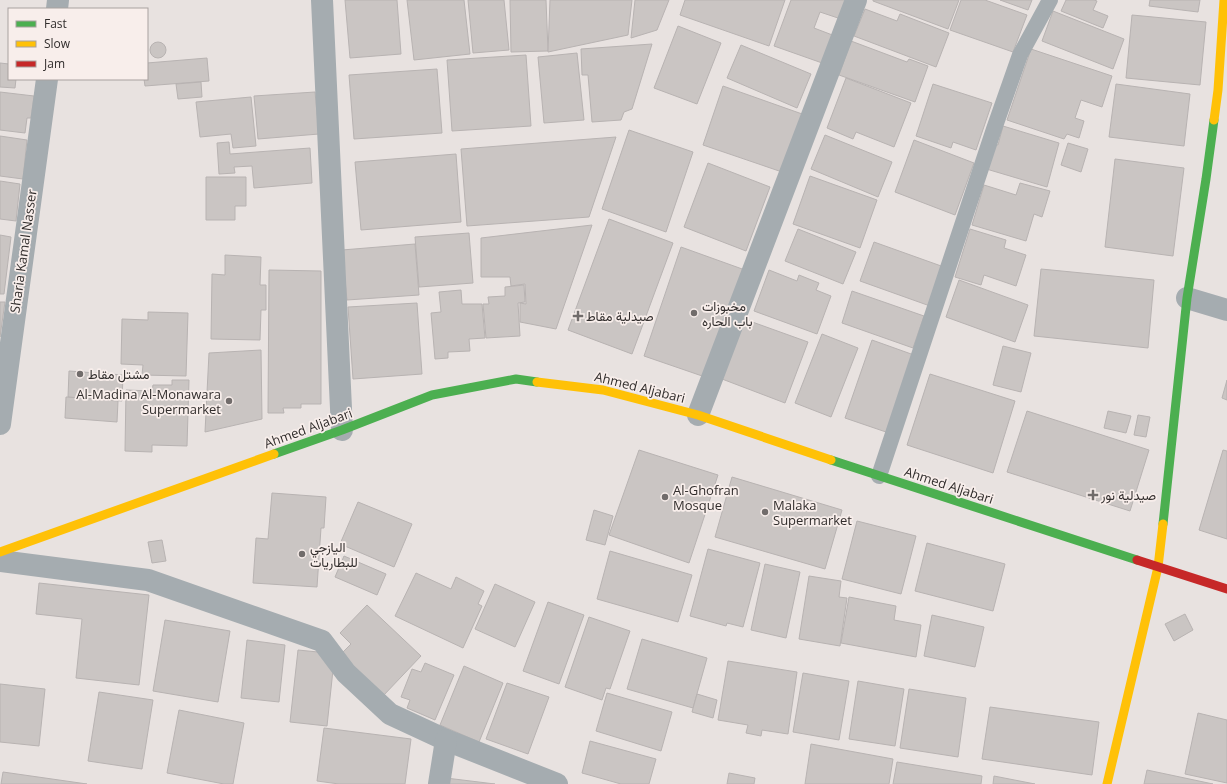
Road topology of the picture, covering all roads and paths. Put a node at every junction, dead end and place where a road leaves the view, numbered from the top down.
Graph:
1 (322, 0) edge
2 (856, 0) edge
3 (1050, 0) edge
4 (1224, 0) edge
5 (47, 80) edge
6 (1223, 91) edge
7 (1187, 298) junction
8 (1227, 310) edge
9 (698, 415) junction
10 (0, 424) edge
11 (342, 430) junction
12 (880, 476) junction
13 (0, 552) edge
14 (0, 561) edge
15 (1158, 567) junction
16 (1227, 589) edge
17 (446, 740) junction
18 (439, 784) edge
19 (557, 784) edge
20 (1107, 784) edge

1 - 11 street
2 - 9 street
3 - 12 lane
4 - 6 street
5 - 10 street, Sharia Kamal Nasser
6 - 7 street
7 - 8 street
7 - 15 street
9 - 11 street, Ahmed Aljabari
9 - 12 street, Ahmed Aljabari
11 - 13 street, Ahmed Aljabari
12 - 15 street, Ahmed Aljabari
14 - 17 street
15 - 16 street, Ahmed Aljabari
15 - 20 street
17 - 18 street
17 - 19 street

